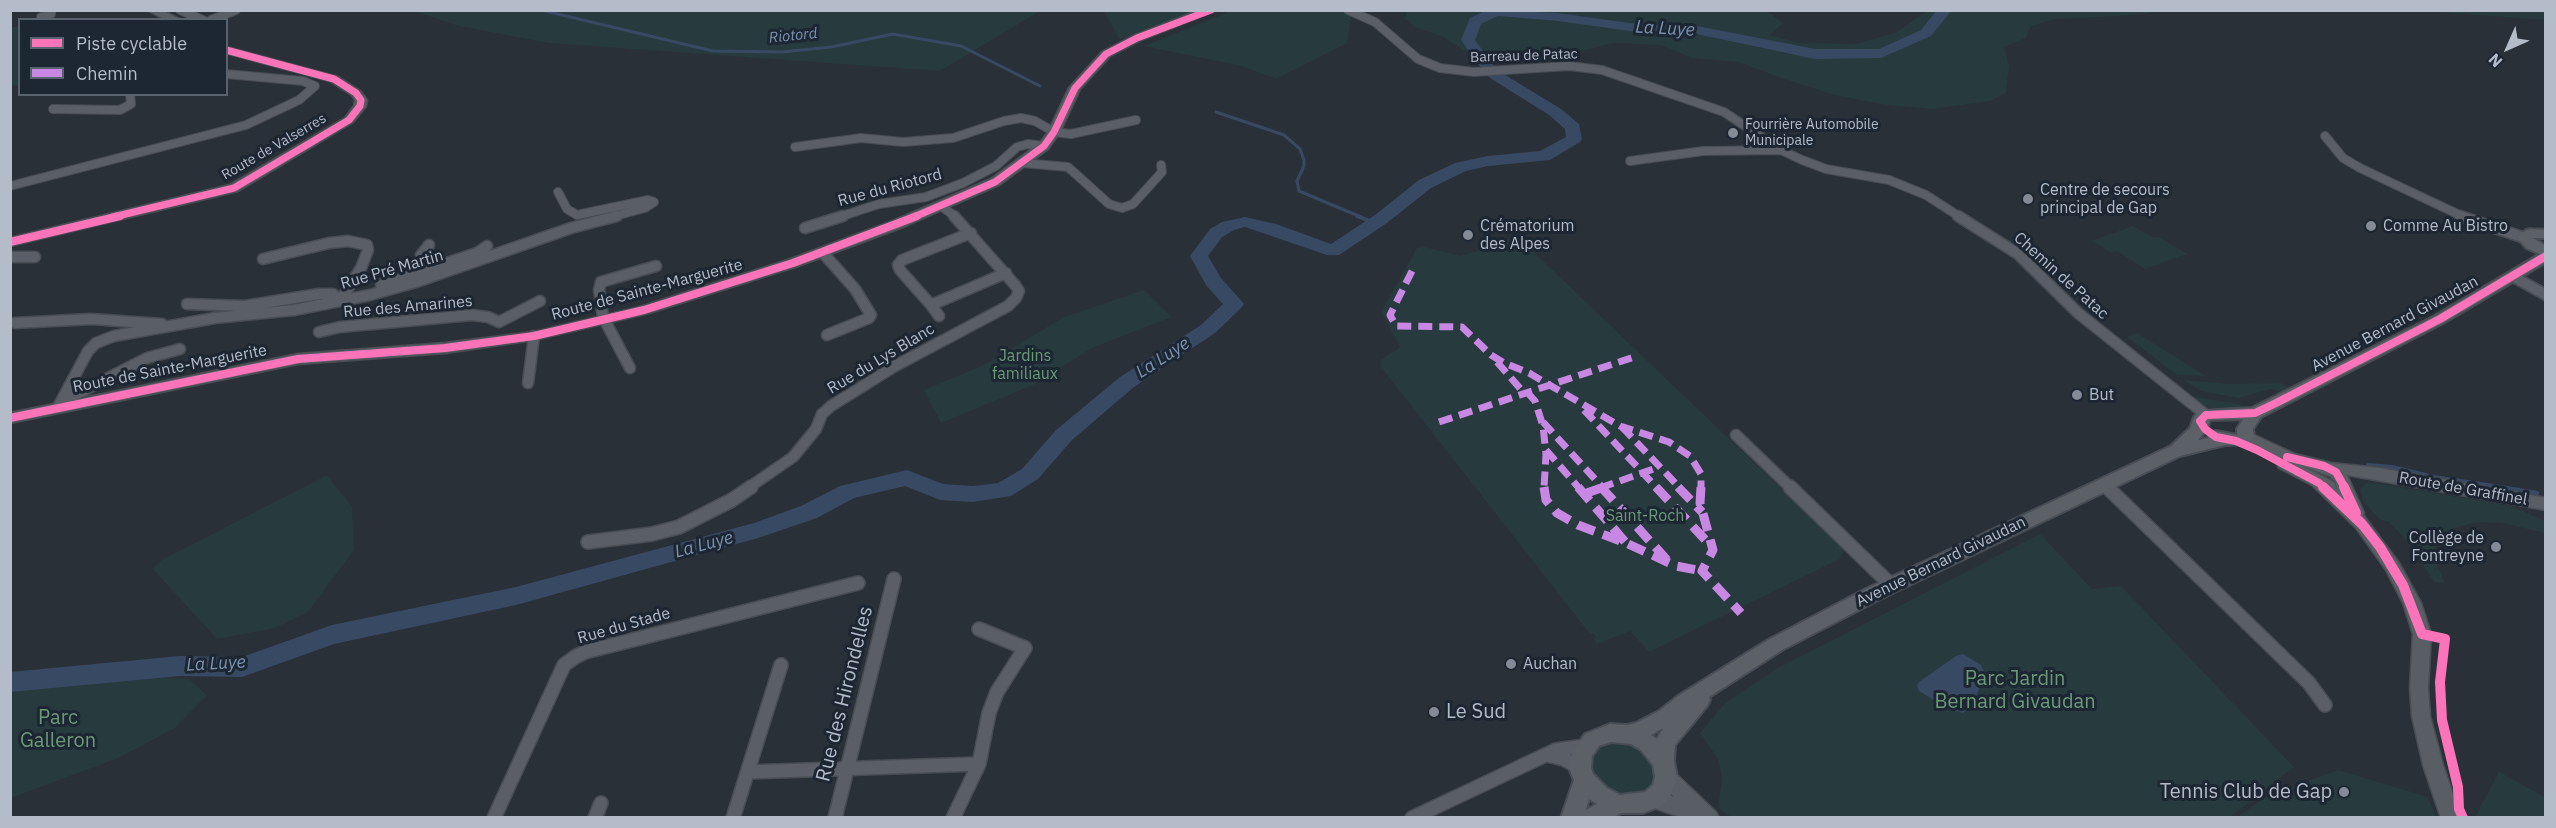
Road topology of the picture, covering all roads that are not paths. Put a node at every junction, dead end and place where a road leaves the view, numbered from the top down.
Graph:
1 (51, 10) edge
2 (152, 10) edge
3 (180, 10) edge
4 (236, 10) edge
5 (1211, 10) edge
6 (1348, 10) edge
7 (41, 17) dead end
8 (171, 18) edge
9 (198, 18) edge
10 (216, 18) edge
11 (228, 51) edge
12 (228, 74) edge
13 (130, 96) edge
14 (53, 109) dead end
15 (1136, 120) dead end
16 (1054, 132) junction
17 (2325, 136) dead end
18 (1044, 146) junction
19 (795, 147) dead end
20 (1778, 148) junction
21 (1630, 162) dead end
22 (1023, 163) junction
23 (1161, 165) dead end
24 (10, 186) edge
25 (558, 192) dead end
26 (941, 206) junction
27 (805, 228) dead end
28 (971, 233) junction
29 (2546, 234) edge
30 (10, 242) edge
31 (2528, 242) junction
32 (429, 245) dead end
33 (487, 246) dead end
34 (2546, 251) edge
35 (823, 253) junction
36 (2546, 256) edge
37 (10, 257) edge
38 (35, 257) dead end
39 (263, 259) dead end
40 (2531, 265) junction
41 (656, 266) dead end
42 (423, 270) junction
43 (1006, 273) junction
44 (2514, 277) junction
45 (370, 295) junction
46 (2546, 295) edge
47 (340, 301) junction
48 (540, 301) dead end
49 (187, 304) dead end
50 (931, 305) junction
51 (939, 316) dead end
52 (605, 320) junction
53 (499, 322) junction
54 (15, 323) dead end
55 (171, 325) junction
56 (320, 332) dead end
57 (827, 335) dead end
58 (534, 336) junction
59 (496, 342) junction
60 (180, 349) dead end
61 (630, 368) dead end
62 (528, 383) dead end
63 (62, 406) junction
64 (2255, 412) junction
65 (2224, 415) junction
66 (10, 418) edge
67 (2204, 420) junction
68 (1736, 435) dead end
69 (2238, 437) junction
70 (2175, 451) junction
71 (2313, 475) junction
72 (2338, 477) junction
73 (2104, 484) junction
74 (2546, 504) edge
75 (2362, 524) junction
76 (588, 542) dead end
77 (894, 579) dead end
78 (858, 583) dead end
79 (1891, 585) junction
80 (980, 629) dead end
81 (781, 665) dead end
82 (1713, 685) junction
83 (2325, 705) dead end
84 (1627, 734) junction
85 (1585, 746) junction
86 (1543, 755) junction
87 (979, 765) junction
88 (847, 768) junction
89 (1665, 769) junction
90 (748, 772) junction
91 (1583, 774) junction
92 (1653, 800) junction
93 (602, 803) dead end
94 (1619, 804) junction
95 (494, 818) edge
96 (595, 818) edge
97 (734, 818) edge
98 (835, 818) edge
99 (953, 818) edge
100 (1412, 818) edge
101 (1572, 818) edge
102 (1590, 818) edge
103 (1708, 818) edge
104 (2451, 818) edge

1 - 7 street
2 - 8 street
3 - 9 street
4 - 10 street
5 - 16 street, Route de Sainte-Marguerite
6 - 20 street, Barreau de Patac
11 - 30 street, Route de Valserres
12 - 24 street
13 - 14 street
15 - 16 street
16 - 18 street, Route de Sainte-Marguerite
16 - 19 street
17 - 31 street
18 - 22 street, Route de Sainte-Marguerite
18 - 27 street, Rue du Riotord
20 - 21 street, Chemin de Patac
20 - 67 street, Chemin de Patac
22 - 23 street
22 - 26 street, Route de Sainte-Marguerite
25 - 45 street, Rue Pré Martin
26 - 28 street, Rue du Lys Blanc
26 - 35 street, Route de Sainte-Marguerite
28 - 43 street, Rue du Lys Blanc
28 - 50 street, Rue du Lys Blanc
29 - 31 main road
31 - 34 main road
31 - 40 main road
32 - 42 street
33 - 42 street
35 - 52 street, Route de Sainte-Marguerite
35 - 57 street
36 - 40 main road, Avenue Bernard Givaudan
37 - 38 street
39 - 47 street
40 - 44 main road, Avenue Bernard Givaudan
41 - 52 street
42 - 45 street
43 - 50 street, Rue du Lys Blanc
43 - 76 street, Rue du Lys Blanc
44 - 46 street
44 - 64 main road, Avenue Bernard Givaudan
45 - 47 street, Rue Pré Martin
47 - 49 street
47 - 55 street, Rue Pré Martin
48 - 53 street
50 - 51 street, Rue du Lys Blanc
52 - 58 street, Route de Sainte-Marguerite
52 - 61 street
53 - 56 street, Rue des Amarines
53 - 59 street
54 - 55 street
55 - 63 street, Rue Pré Martin
58 - 59 street, Route de Sainte-Marguerite
58 - 62 street
59 - 63 street, Route de Sainte-Marguerite
60 - 63 street
63 - 66 street, Route de Sainte-Marguerite
64 - 65 main road
64 - 69 main road
65 - 67 main road
65 - 69 main road
67 - 69 main road
67 - 70 main road
68 - 79 street
69 - 70 main road
69 - 71 street
70 - 73 main road, Avenue Bernard Givaudan
71 - 72 street, Route de Graffinel
71 - 75 street
72 - 74 street, Route de Graffinel
72 - 75 street
73 - 79 main road, Avenue Bernard Givaudan
73 - 83 street
75 - 104 street
77 - 88 street, Rue des Hirondelles
78 - 95 street, Rue du Stade
79 - 82 main road, Avenue Bernard Givaudan
80 - 87 street
81 - 90 street
82 - 84 main road
82 - 89 main road
84 - 85 main road
84 - 89 main road
85 - 86 street
85 - 91 main road
86 - 91 street
86 - 100 street
87 - 88 street
87 - 99 street
88 - 90 street
88 - 98 street, Rue des Hirondelles
89 - 92 main road
89 - 103 street
90 - 97 street
91 - 94 main road
91 - 101 main road
92 - 94 main road
92 - 103 street
93 - 96 street
94 - 102 main road

